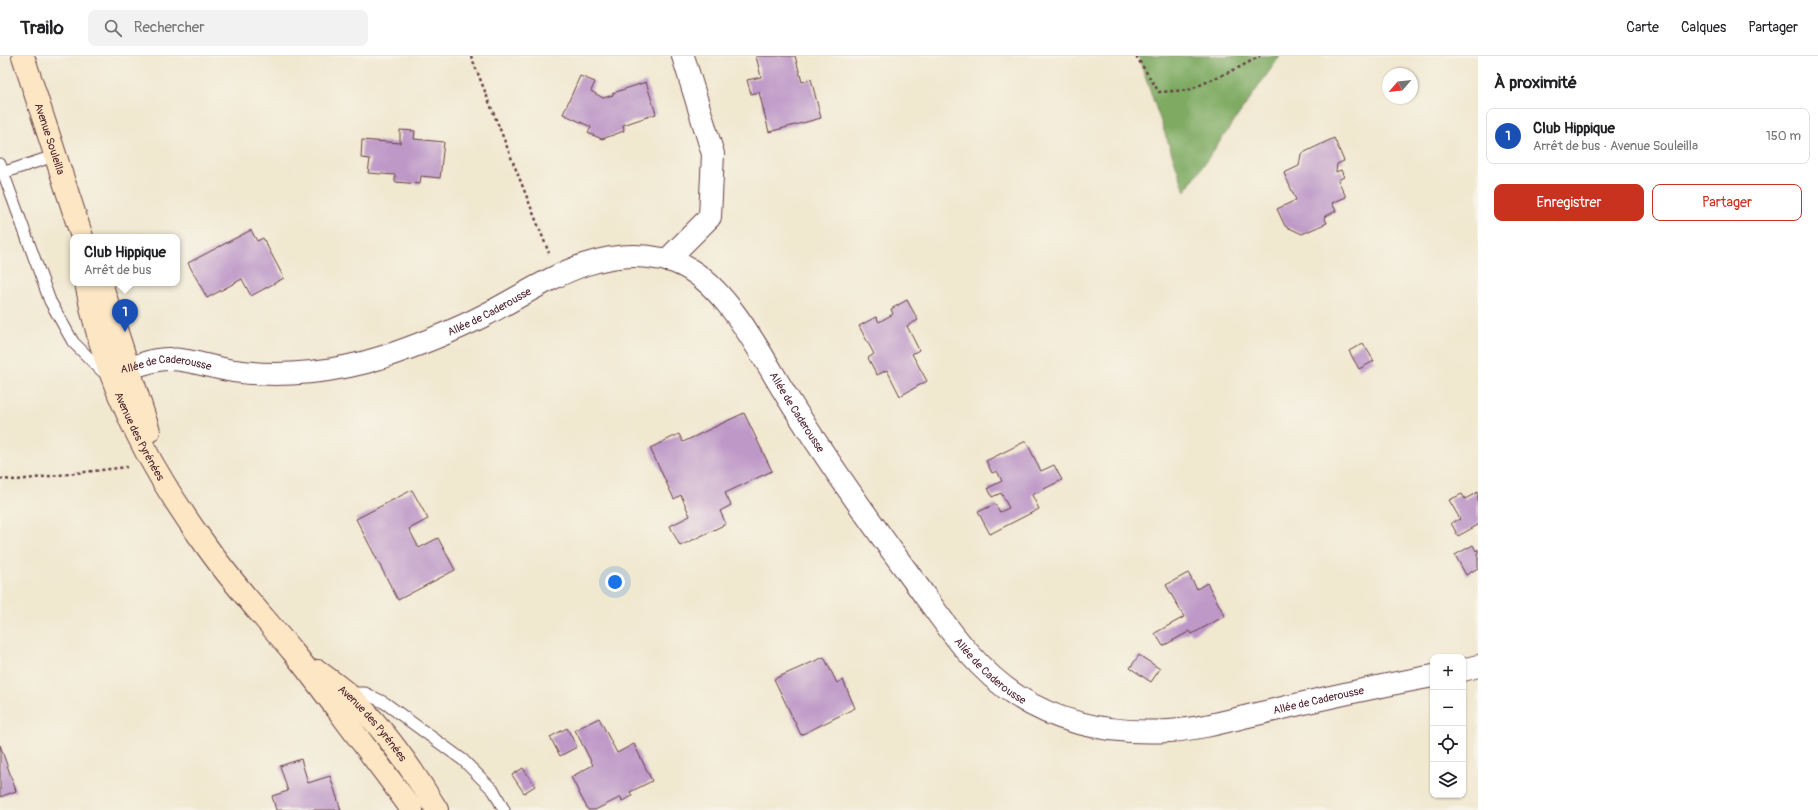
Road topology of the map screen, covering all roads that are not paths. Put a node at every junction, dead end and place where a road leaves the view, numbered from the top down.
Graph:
1 (23, 56) edge
2 (683, 56) edge
3 (54, 156) junction
4 (1, 169) edge
5 (78, 232) edge
6 (667, 260) junction
7 (87, 286) edge
8 (101, 286) edge
9 (120, 369) junction
10 (175, 500) junction
11 (1478, 666) edge
12 (1466, 669) edge
13 (1430, 677) edge
14 (344, 703) junction
15 (412, 810) edge
16 (436, 810) edge
17 (504, 810) edge

1 - 3 street, Avenue Souleilla
2 - 6 street
3 - 4 lane
3 - 5 street, Avenue Souleilla
4 - 9 lane
6 - 9 street, Allée de Caderousse
6 - 13 street, Allée de Caderousse
7 - 9 street
8 - 9 street
9 - 10 street, Avenue des Pyrénées
9 - 10 street, Avenue des Pyrénées
10 - 14 street, Avenue des Pyrénées
11 - 12 street
14 - 15 street, Avenue des Pyrénées
14 - 16 street, Avenue des Pyrénées
14 - 17 lane

